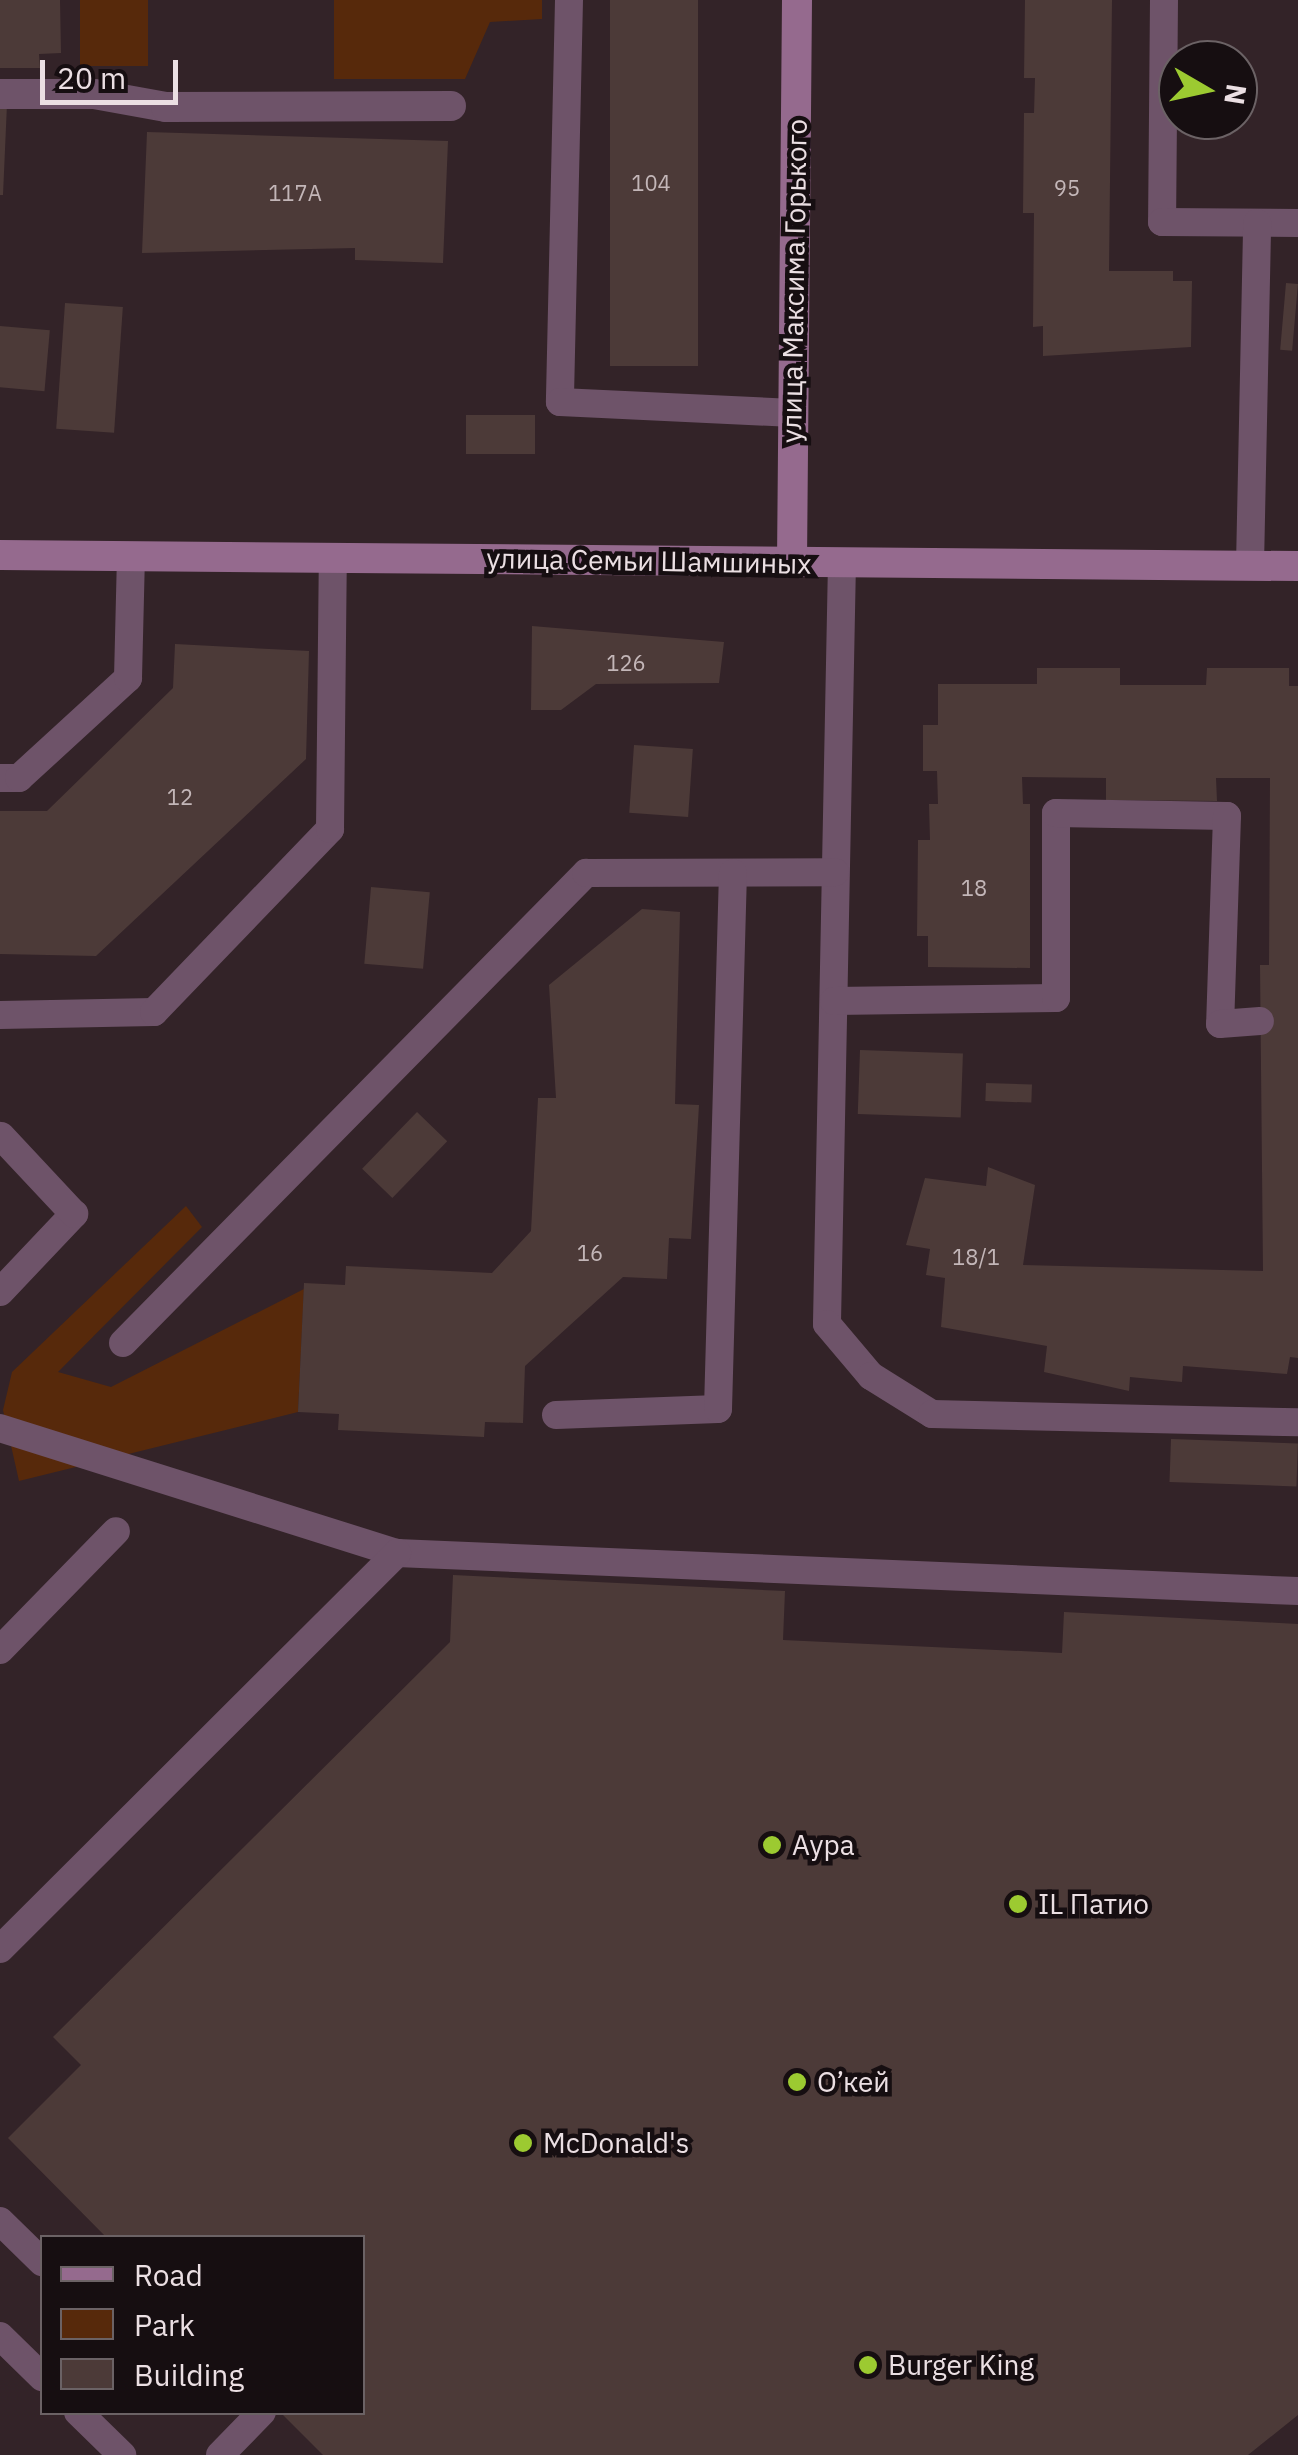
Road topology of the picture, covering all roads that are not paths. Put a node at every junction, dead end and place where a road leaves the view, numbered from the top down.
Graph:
1 (570, 0) edge
2 (796, 0) edge
3 (1164, 0) edge
4 (0, 94) edge
5 (451, 106) dead end
6 (1257, 223) junction
7 (1298, 223) edge
8 (793, 413) junction
9 (0, 556) edge
10 (131, 556) junction
11 (334, 558) junction
12 (792, 562) junction
13 (842, 562) junction
14 (1250, 566) junction
15 (1298, 566) edge
16 (0, 778) edge
17 (836, 872) junction
18 (733, 873) junction
19 (834, 1001) junction
20 (0, 1014) edge
21 (1260, 1021) dead end
22 (0, 1135) edge
23 (0, 1292) edge
24 (123, 1343) dead end
25 (556, 1415) dead end
26 (1298, 1422) edge
27 (0, 1428) edge
28 (116, 1531) dead end
29 (398, 1553) junction
30 (1298, 1591) edge
31 (0, 1650) edge
32 (0, 1949) edge
33 (0, 2221) edge
34 (40, 2260) edge
35 (0, 2336) edge
36 (40, 2376) edge
37 (81, 2415) edge
38 (259, 2415) edge
39 (122, 2455) edge
40 (220, 2455) edge

1 - 8 lane
2 - 8 street, улица Максима Горького
3 - 6 lane
4 - 5 street
6 - 7 lane
6 - 14 lane
8 - 12 street, улица Максима Горького
9 - 10 street, улица Семьи Шамшиных
10 - 11 street, улица Семьи Шамшиных
10 - 16 lane
11 - 12 street, улица Семьи Шамшиных
11 - 20 lane
12 - 13 street, улица Семьи Шамшиных
13 - 14 street, улица Семьи Шамшиных
13 - 17 lane
14 - 15 street, улица Семьи Шамшиных
17 - 18 lane
17 - 19 lane
18 - 24 lane
18 - 25 lane
19 - 21 lane
19 - 26 lane
22 - 23 lane
27 - 29 lane
28 - 31 lane
29 - 30 lane
29 - 32 lane
33 - 34 lane
35 - 36 lane
37 - 39 lane
38 - 40 lane

